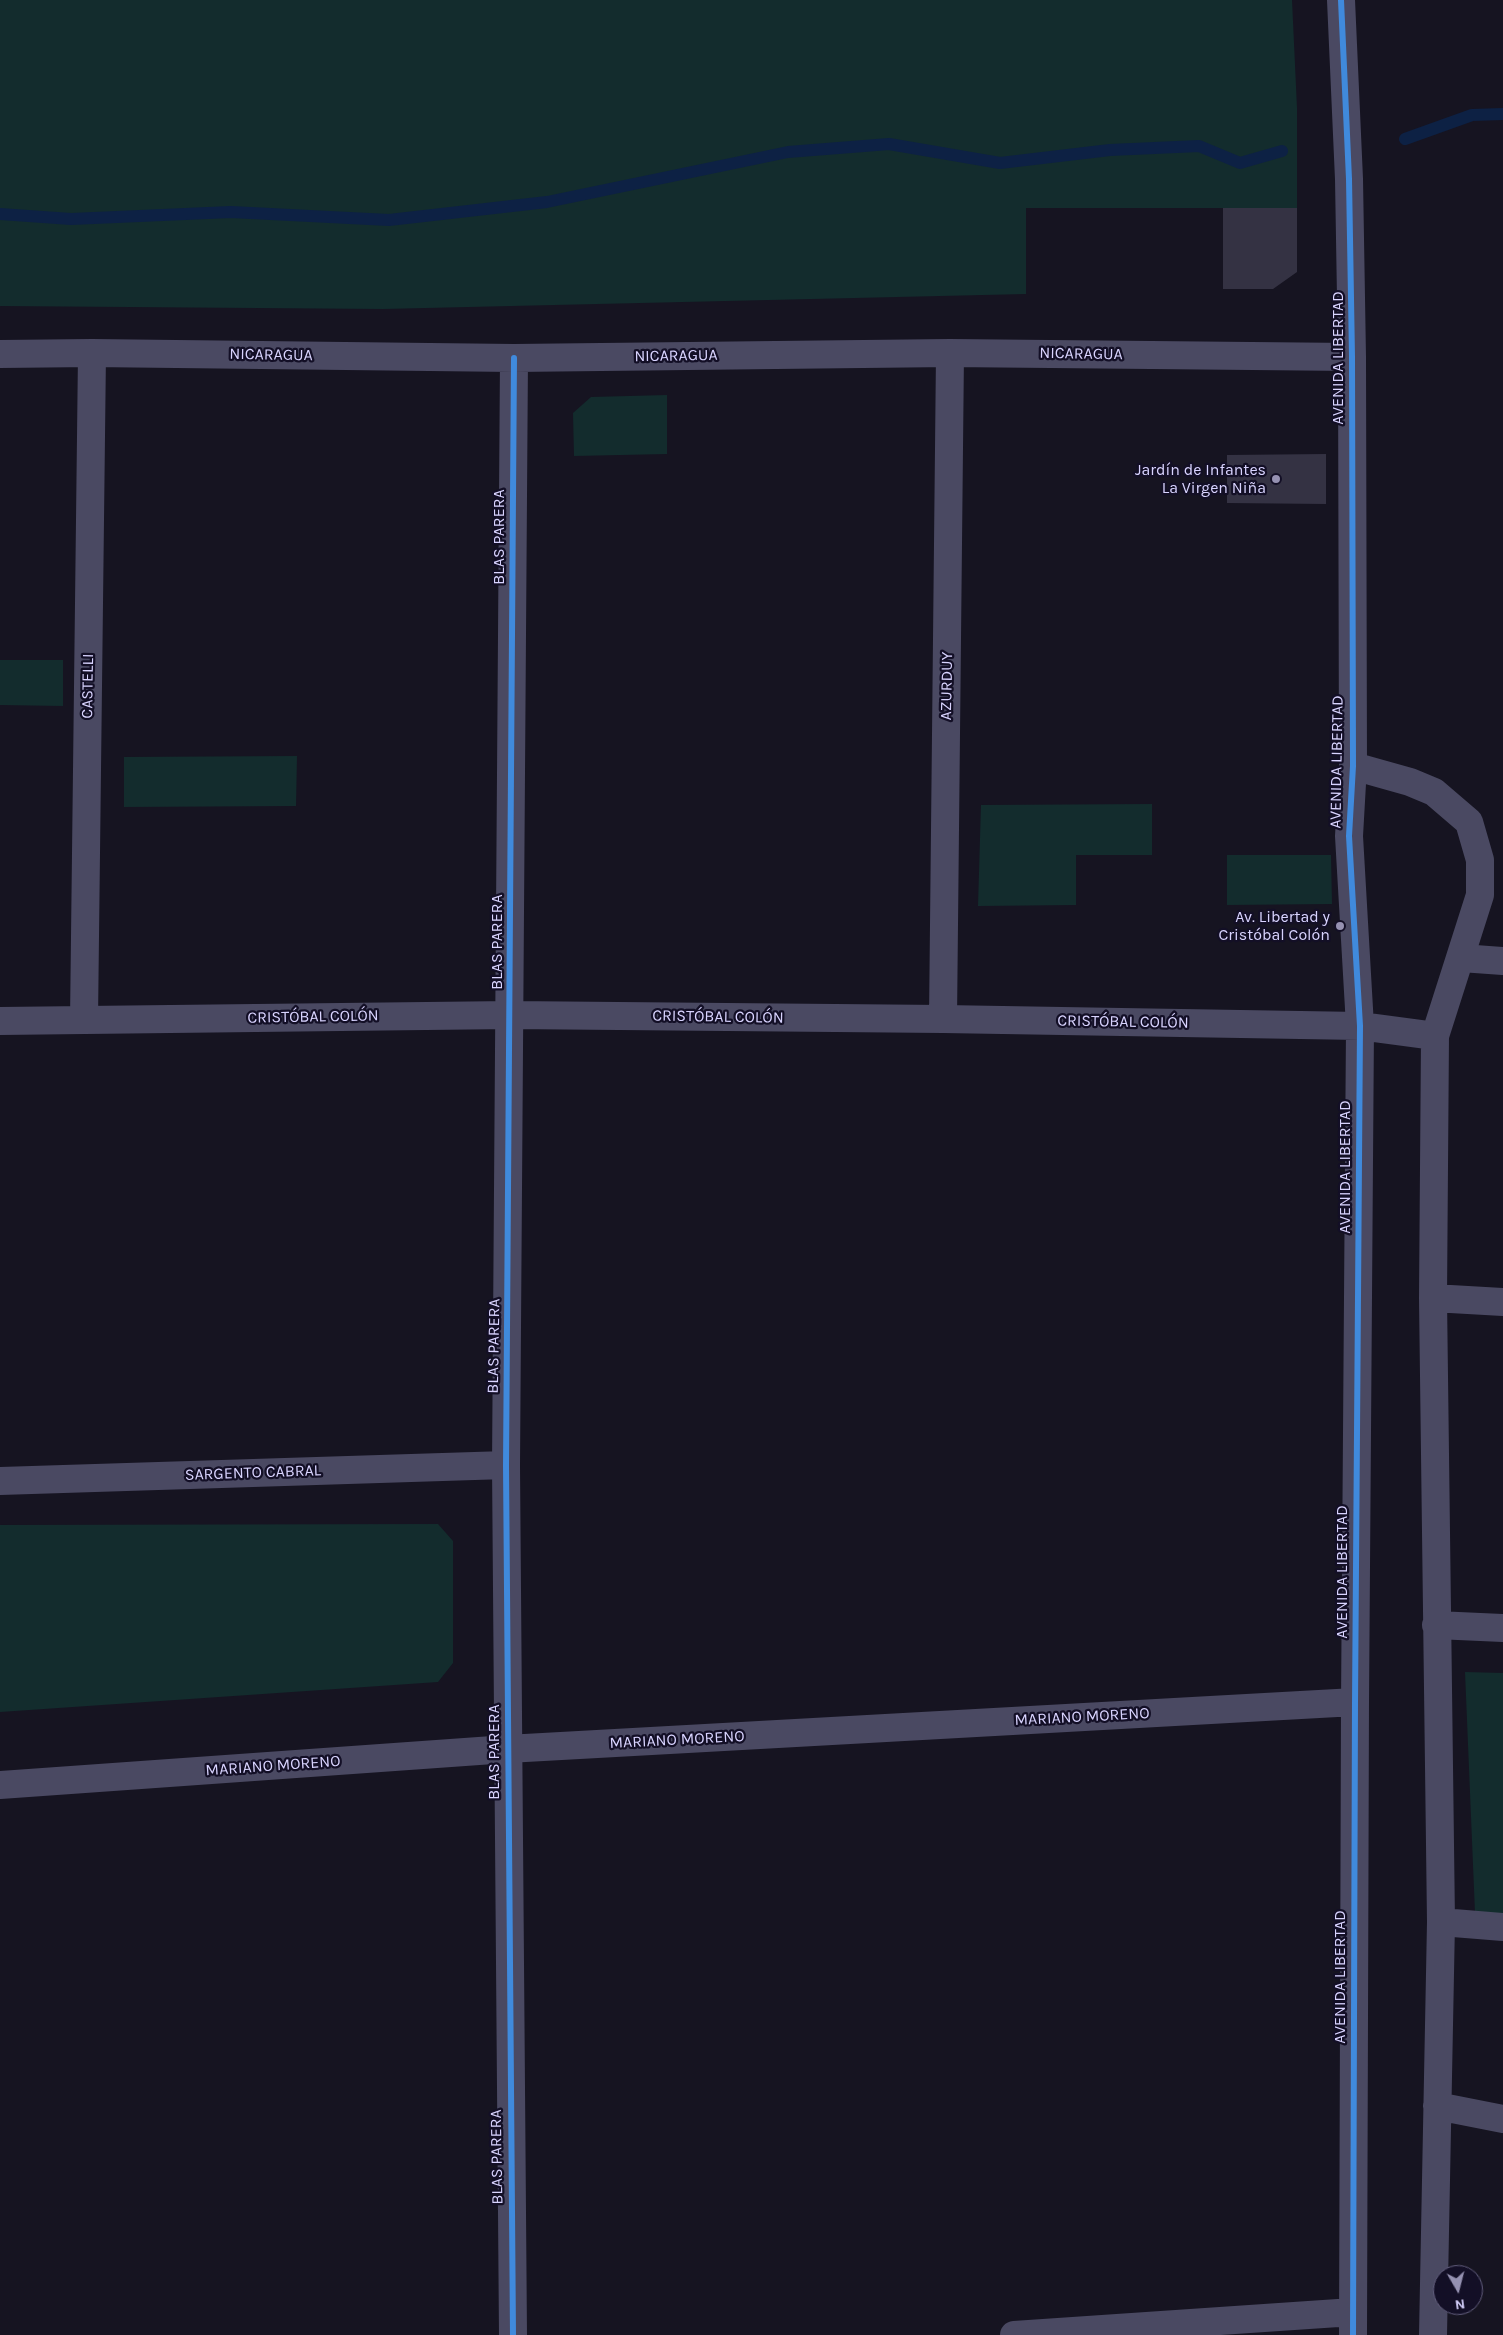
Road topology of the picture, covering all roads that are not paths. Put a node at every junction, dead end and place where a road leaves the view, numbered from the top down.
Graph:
1 (1340, 0) edge
2 (92, 353) junction
3 (950, 353) junction
4 (0, 354) edge
5 (1352, 357) junction
6 (514, 358) junction
7 (1353, 766) junction
8 (1461, 958) junction
9 (1503, 961) edge
10 (511, 1015) junction
11 (943, 1019) junction
12 (84, 1020) junction
13 (0, 1021) edge
14 (1360, 1026) junction
15 (1435, 1036) junction
16 (1433, 1298) junction
17 (1503, 1302) edge
18 (506, 1465) junction
19 (0, 1480) edge
20 (1436, 1625) junction
21 (1503, 1628) edge
22 (1355, 1702) junction
23 (507, 1749) junction
24 (0, 1785) edge
25 (1440, 1922) junction
26 (1503, 1927) edge
27 (1438, 2106) junction
28 (1503, 2119) edge
29 (1353, 2323) edge
30 (513, 2335) edge
31 (1014, 2335) edge
32 (1433, 2335) edge

1 - 5 street, AVENIDA LIBERTAD
2 - 4 street, NICARAGUA
2 - 6 street, NICARAGUA
2 - 12 street, CASTELLI
3 - 5 street, NICARAGUA
3 - 6 street, NICARAGUA
3 - 11 street, AZURDUY
5 - 7 street, AVENIDA LIBERTAD
6 - 10 street, BLAS PARERA
7 - 8 street, AVENIDA LIBERTAD
7 - 14 street, AVENIDA LIBERTAD
8 - 9 street
8 - 15 street, AVENIDA LIBERTAD
10 - 11 street, CRISTÓBAL COLÓN
10 - 12 street, CRISTÓBAL COLÓN
10 - 18 street, BLAS PARERA
11 - 14 street, CRISTÓBAL COLÓN
12 - 13 street, CRISTÓBAL COLÓN
14 - 15 street, CRISTÓBAL COLÓN
14 - 22 street, AVENIDA LIBERTAD
15 - 16 street, AVENIDA LIBERTAD
16 - 17 street
16 - 20 street, AVENIDA LIBERTAD
18 - 19 street, SARGENTO CABRAL
18 - 23 street, BLAS PARERA
20 - 21 street
20 - 25 street, AVENIDA LIBERTAD
22 - 23 street, MARIANO MORENO
22 - 29 street, AVENIDA LIBERTAD
23 - 24 street, MARIANO MORENO
23 - 30 street, BLAS PARERA
25 - 26 street
25 - 27 street, AVENIDA LIBERTAD
27 - 28 street
27 - 32 street, AVENIDA LIBERTAD
29 - 31 street

